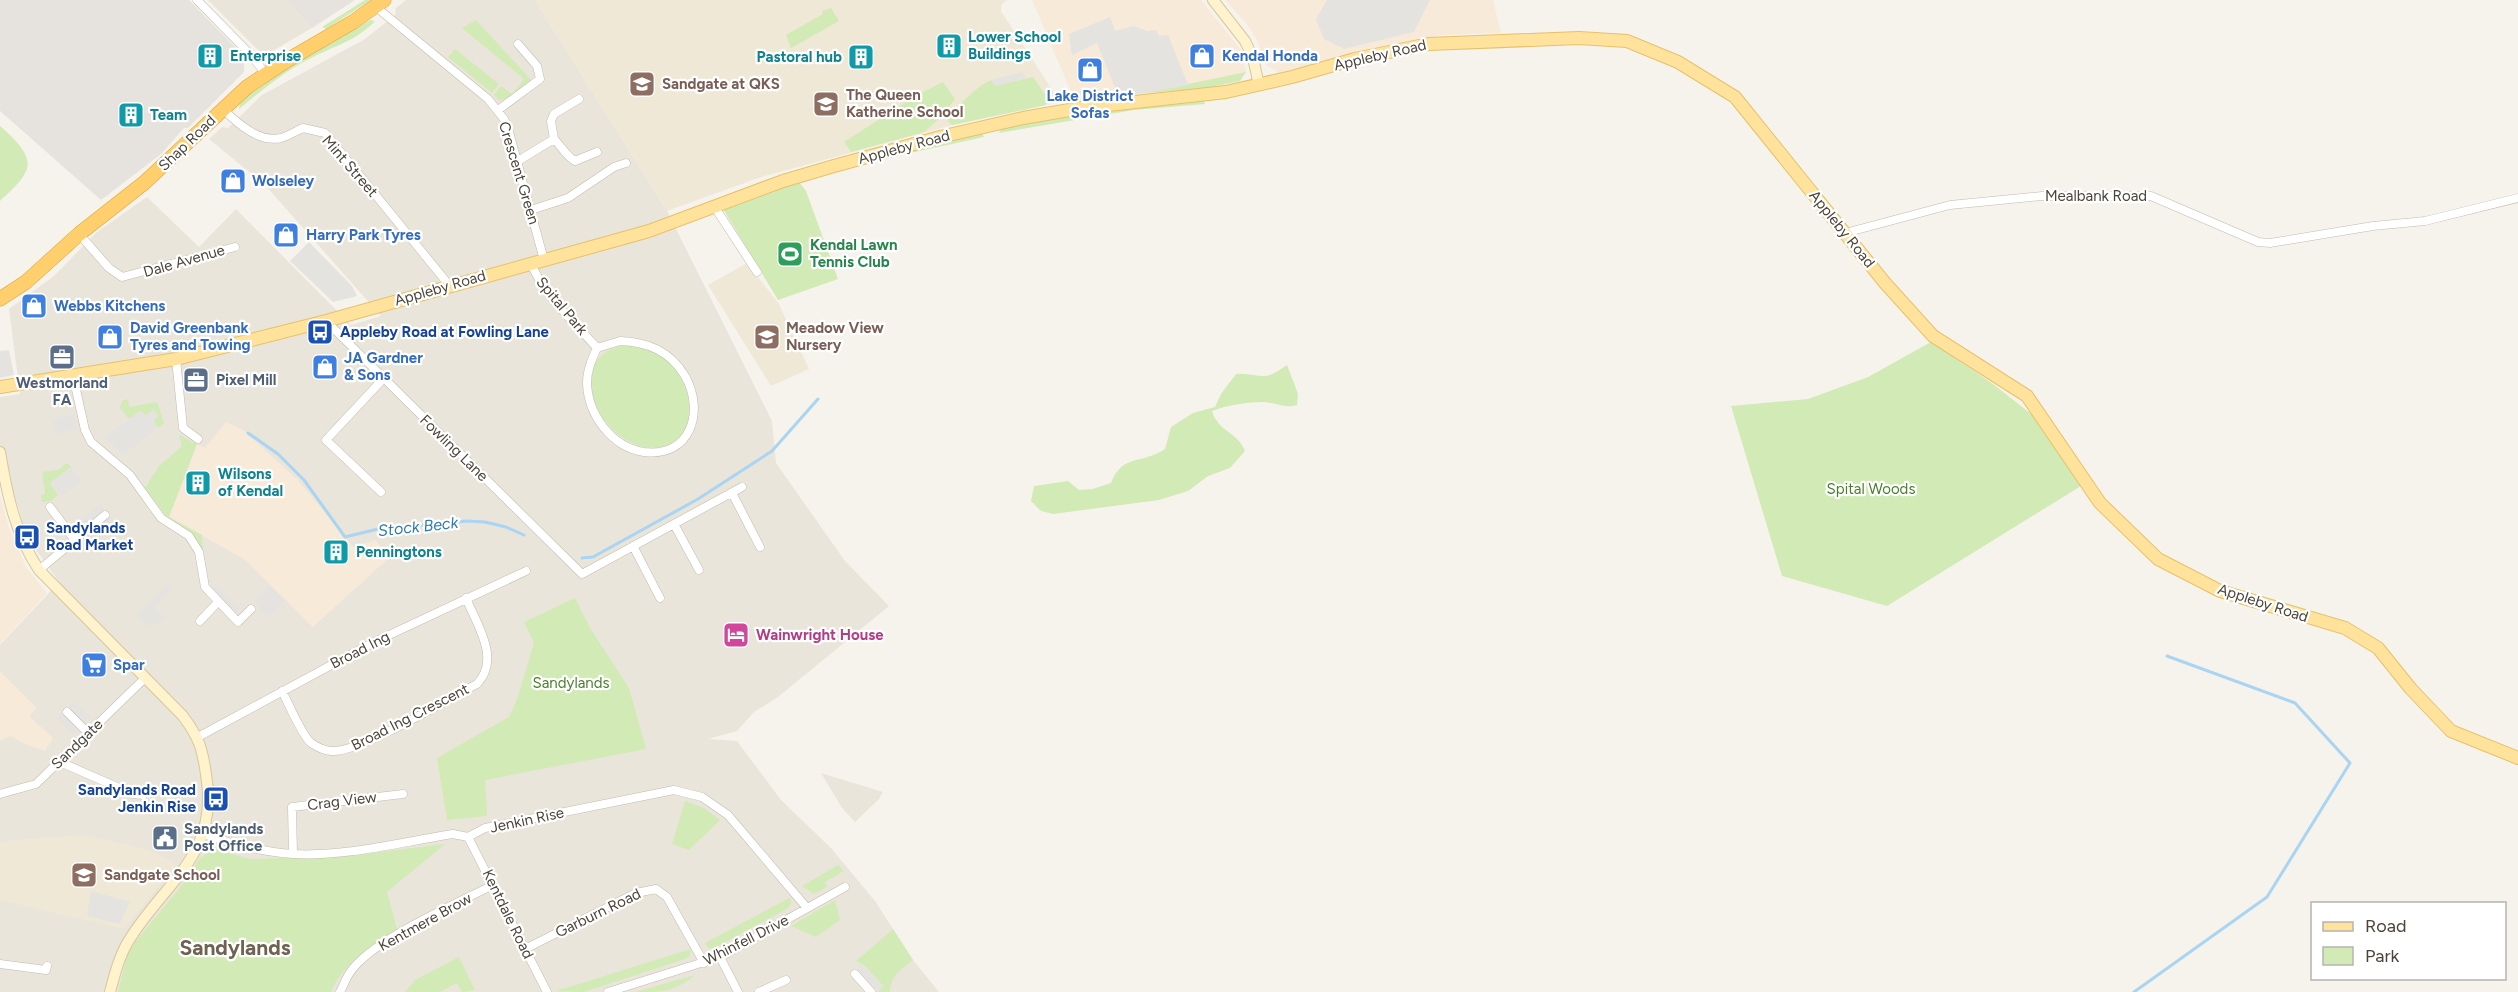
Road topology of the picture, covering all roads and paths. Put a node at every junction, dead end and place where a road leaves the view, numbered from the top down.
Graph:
1 (197, 0) edge
2 (1213, 0) edge
3 (380, 3) edge
4 (518, 44) dead end
5 (266, 74) junction
6 (1259, 85) junction
7 (579, 99) dead end
8 (223, 109) junction
9 (498, 110) junction
10 (554, 139) junction
11 (597, 152) dead end
12 (518, 161) junction
13 (626, 162) dead end
14 (2518, 198) edge
15 (714, 206) junction
16 (531, 210) junction
17 (1845, 233) junction
18 (80, 234) junction
19 (235, 247) dead end
20 (544, 260) junction
21 (531, 263) junction
22 (757, 272) dead end
23 (448, 285) junction
24 (0, 299) edge
25 (326, 321) junction
26 (597, 348) junction
27 (176, 360) junction
28 (73, 376) junction
29 (383, 379) junction
30 (0, 387) edge
31 (198, 439) dead end
32 (0, 452) edge
33 (742, 487) dead end
34 (381, 492) dead end
35 (732, 493) junction
36 (50, 507) dead end
37 (105, 515) dead end
38 (674, 524) junction
39 (74, 539) junction
40 (633, 546) junction
41 (760, 547) dead end
42 (39, 570) junction
43 (699, 570) dead end
44 (526, 571) dead end
45 (466, 598) junction
46 (660, 598) dead end
47 (218, 602) junction
48 (251, 609) dead end
49 (200, 621) dead end
50 (145, 678) junction
51 (282, 691) junction
52 (67, 712) dead end
53 (88, 733) junction
54 (198, 737) junction
55 (2518, 758) edge
56 (60, 762) junction
57 (0, 794) edge
58 (403, 794) dead end
59 (143, 795) dead end
60 (203, 834) junction
61 (468, 837) junction
62 (292, 854) junction
63 (493, 885) junction
64 (845, 887) dead end
65 (807, 908) junction
66 (525, 949) junction
67 (720, 957) junction
68 (704, 963) junction
69 (0, 964) edge
70 (47, 966) dead end
71 (855, 974) dead end
72 (786, 980) dead end
73 (110, 992) edge
74 (340, 992) edge
75 (547, 992) edge
76 (608, 992) edge
77 (738, 992) edge
78 (759, 992) edge
79 (871, 992) edge

1 - 5 street
2 - 6 street
3 - 5 highway, Shap Road
3 - 9 street, Crescent Green
4 - 9 street
5 - 8 highway, Shap Road
6 - 15 main road, Appleby Road
6 - 17 main road, Appleby Road
7 - 10 street
8 - 18 highway, Shap Road
8 - 23 street, Mint Street
9 - 12 street, Crescent Green
10 - 11 street
10 - 12 street
12 - 16 street, Crescent Green
13 - 16 street
14 - 17 street, Mealbank Road
15 - 20 main road, Appleby Road
15 - 22 street
16 - 20 street, Crescent Green
17 - 55 main road, Appleby Road
18 - 19 street, Dale Avenue
18 - 24 highway, Shap Road
20 - 21 main road, Appleby Road
21 - 23 main road, Appleby Road
21 - 26 street, Spital Park
23 - 25 main road, Appleby Road
25 - 27 main road, Appleby Road
25 - 29 street, Fowling Lane
26 - 26 street, Spital Park
27 - 28 main road, Appleby Road
27 - 31 street
28 - 30 main road, Appleby Road
28 - 47 street
29 - 34 street
29 - 40 street, Fowling Lane
32 - 42 street
33 - 35 street
35 - 38 street
35 - 41 street
36 - 39 street
37 - 39 street
38 - 40 street
38 - 43 street
39 - 42 street
40 - 46 street
42 - 50 street
44 - 45 street, Broad Ing
45 - 51 street, Broad Ing
45 - 51 street, Broad Ing Crescent
47 - 48 street
47 - 49 street
50 - 53 street, Sandgate
50 - 54 street
51 - 54 street, Broad Ing
52 - 53 street
53 - 56 street, Sandgate
54 - 60 street
56 - 57 street, Sandgate
56 - 59 street
58 - 62 street, Crag View
60 - 62 street, Jenkin Rise
60 - 73 street
61 - 62 street, Jenkin Rise
61 - 63 street, Kentdale Road
61 - 65 street, Jenkin Rise
63 - 66 street, Kentdale Road
63 - 74 street, Kentmere Brow
64 - 65 street, Whinfell Drive
65 - 67 street, Whinfell Drive
66 - 68 street, Garburn Road
66 - 75 street, Kentdale Road
67 - 68 street, Whinfell Drive
67 - 77 street
68 - 76 street, Whinfell Drive
69 - 70 street
71 - 79 street
72 - 78 street

